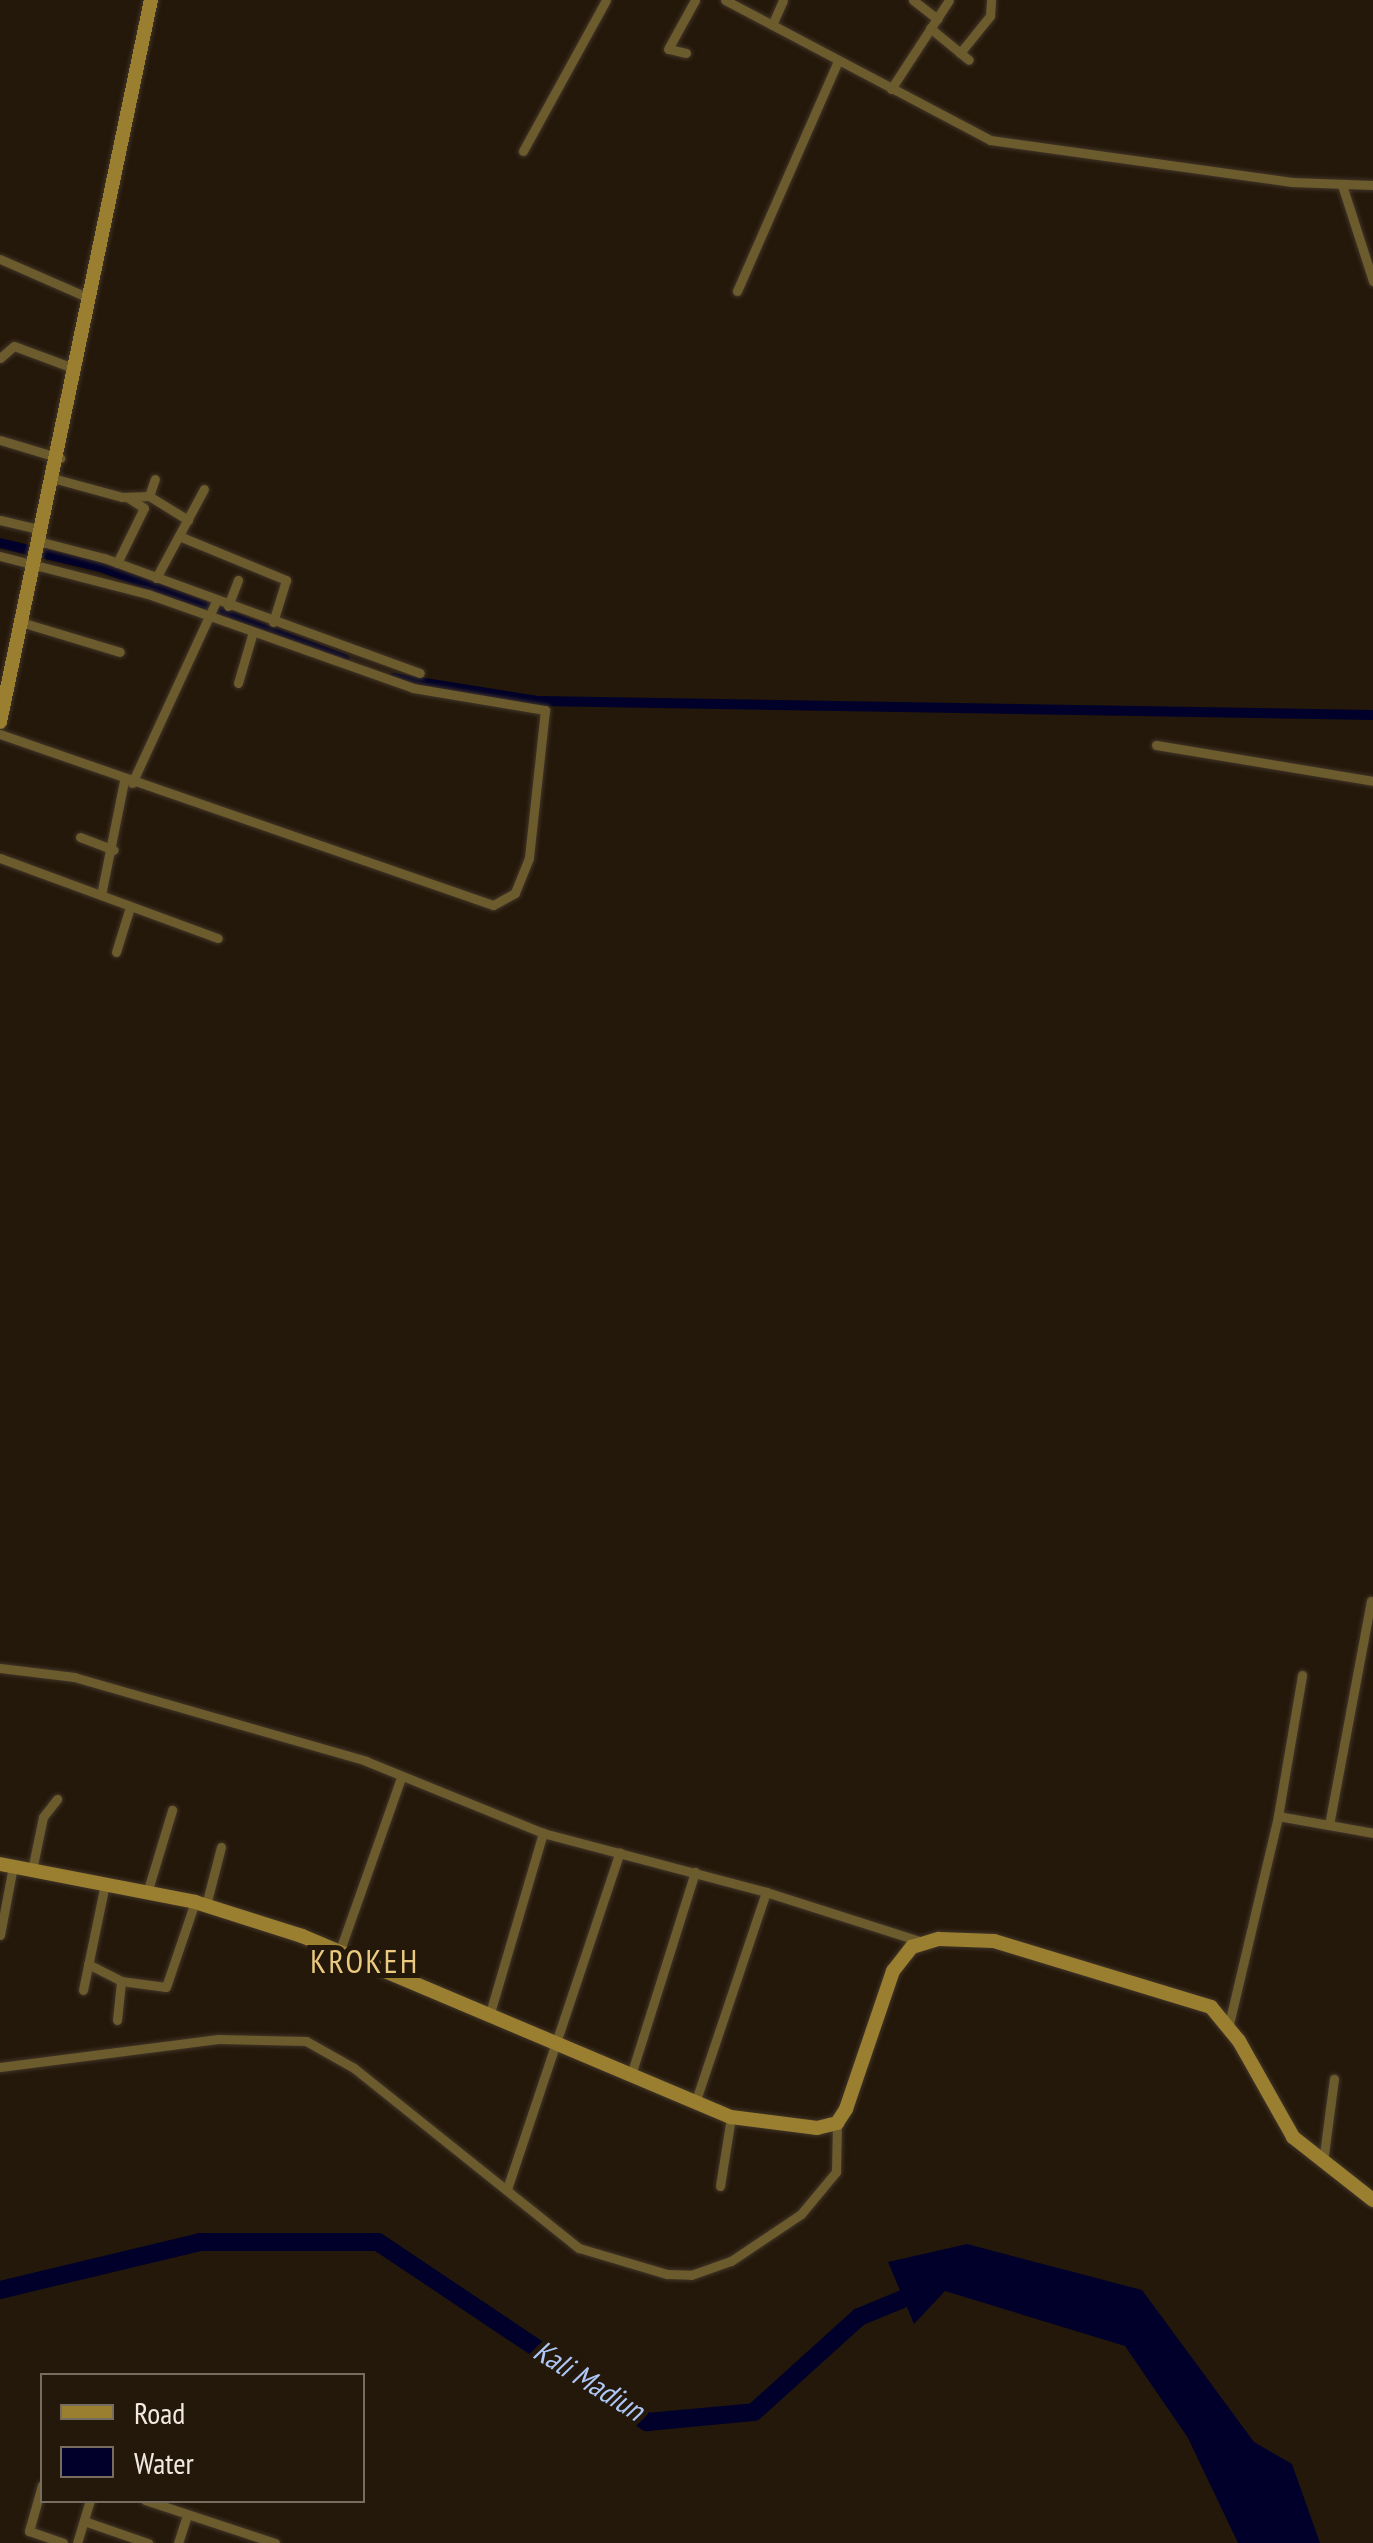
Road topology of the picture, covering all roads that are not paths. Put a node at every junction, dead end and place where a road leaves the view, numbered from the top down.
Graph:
1 (151, 0) edge
2 (606, 0) edge
3 (695, 0) edge
4 (726, 0) edge
5 (783, 0) edge
6 (913, 0) edge
7 (949, 0) edge
8 (991, 0) edge
9 (934, 24) junction
10 (772, 25) junction
11 (686, 54) dead end
12 (838, 61) junction
13 (890, 89) junction
14 (523, 150) dead end
15 (1342, 185) junction
16 (1373, 185) edge
17 (0, 259) edge
18 (1373, 281) edge
19 (738, 291) dead end
20 (92, 299) junction
21 (0, 358) edge
22 (78, 370) junction
23 (0, 440) edge
24 (60, 458) junction
25 (56, 479) junction
26 (155, 479) dead end
27 (204, 489) dead end
28 (149, 496) junction
29 (126, 497) junction
30 (0, 520) edge
31 (188, 520) junction
32 (179, 536) junction
33 (43, 539) junction
34 (0, 556) edge
35 (116, 563) junction
36 (38, 564) junction
37 (156, 578) junction
38 (238, 580) dead end
39 (216, 601) junction
40 (228, 606) junction
41 (208, 620) junction
42 (273, 622) junction
43 (24, 623) junction
44 (252, 634) junction
45 (120, 652) dead end
46 (420, 673) dead end
47 (238, 683) dead end
48 (0, 722) edge
49 (0, 734) edge
50 (1156, 745) dead end
51 (1373, 781) edge
52 (128, 782) junction
53 (80, 837) dead end
54 (114, 850) junction
55 (0, 858) edge
56 (102, 895) junction
57 (130, 907) junction
58 (218, 938) dead end
59 (116, 952) dead end
60 (1371, 1601) edge
61 (0, 1668) edge
62 (1302, 1675) dead end
63 (401, 1778) junction
64 (57, 1798) dead end
65 (172, 1810) dead end
66 (1278, 1816) junction
67 (1329, 1825) junction
68 (1373, 1833) edge
69 (543, 1834) junction
70 (221, 1846) dead end
71 (620, 1852) junction
72 (6, 1865) edge
73 (32, 1870) junction
74 (696, 1872) junction
75 (104, 1884) junction
76 (766, 1892) junction
77 (148, 1893) junction
78 (200, 1904) junction
79 (0, 1935) edge
80 (923, 1942) junction
81 (340, 1950) junction
82 (88, 1964) junction
83 (120, 1981) junction
84 (83, 1990) dead end
85 (490, 2013) junction
86 (117, 2020) dead end
87 (1228, 2024) junction
88 (558, 2045) junction
89 (0, 2067) edge
90 (630, 2075) junction
91 (1334, 2079) dead end
92 (695, 2103) junction
93 (731, 2116) junction
94 (837, 2123) junction
95 (1323, 2165) junction
96 (720, 2186) dead end
97 (508, 2189) junction
98 (1373, 2200) edge
99 (40, 2491) edge
100 (89, 2503) edge
101 (153, 2503) edge
102 (187, 2516) junction
103 (84, 2521) junction
104 (28, 2530) junction
105 (24, 2543) edge
106 (63, 2543) edge
107 (76, 2543) edge
108 (148, 2543) edge
109 (178, 2543) edge
110 (275, 2543) edge

1 - 20 main road
2 - 14 street
3 - 11 street
4 - 10 street
5 - 10 street
6 - 9 street
7 - 9 street
8 - 9 street
9 - 13 street
10 - 12 street
12 - 13 street
12 - 19 street
13 - 15 street
15 - 16 street
15 - 18 street
17 - 20 street
20 - 22 main road
21 - 22 street
22 - 24 main road
23 - 24 street
24 - 25 main road
25 - 29 street
25 - 33 main road
26 - 28 street
27 - 31 street
28 - 29 street
28 - 31 street
29 - 35 street
30 - 33 street
31 - 32 street
32 - 37 street
32 - 42 street
33 - 35 street
33 - 36 main road
34 - 36 street
35 - 37 street
36 - 41 street
36 - 43 main road
37 - 39 street
38 - 40 street
39 - 40 street
39 - 41 street
40 - 42 street
41 - 44 street
41 - 52 street
42 - 46 street
43 - 45 street
43 - 48 main road
44 - 47 street
44 - 52 street
49 - 52 street
50 - 51 street
52 - 54 street
53 - 54 street
54 - 56 street
55 - 56 street
56 - 57 street
57 - 58 street
57 - 59 street
60 - 67 street
61 - 63 street
62 - 66 street
63 - 69 street
63 - 81 street
64 - 73 street
65 - 77 street
66 - 67 street
66 - 87 street
67 - 68 street
69 - 71 street
69 - 85 street
70 - 78 street
71 - 74 street
71 - 88 street
72 - 73 main road
72 - 79 street
73 - 75 main road
74 - 76 street
74 - 90 street
75 - 77 main road
75 - 82 street
76 - 80 street
76 - 92 street
77 - 78 main road
78 - 81 main road
78 - 83 street
80 - 87 main road
80 - 94 main road
81 - 85 main road
82 - 83 street
82 - 84 street
83 - 86 street
85 - 88 main road
87 - 95 main road
88 - 90 main road
88 - 97 street
89 - 97 street
90 - 92 main road
91 - 95 street
92 - 93 main road
93 - 94 main road
93 - 96 street
94 - 97 street
95 - 98 main road
99 - 104 street
100 - 103 street
101 - 102 street
102 - 109 street
102 - 110 street
103 - 107 street
103 - 108 street
104 - 105 street
104 - 106 street

